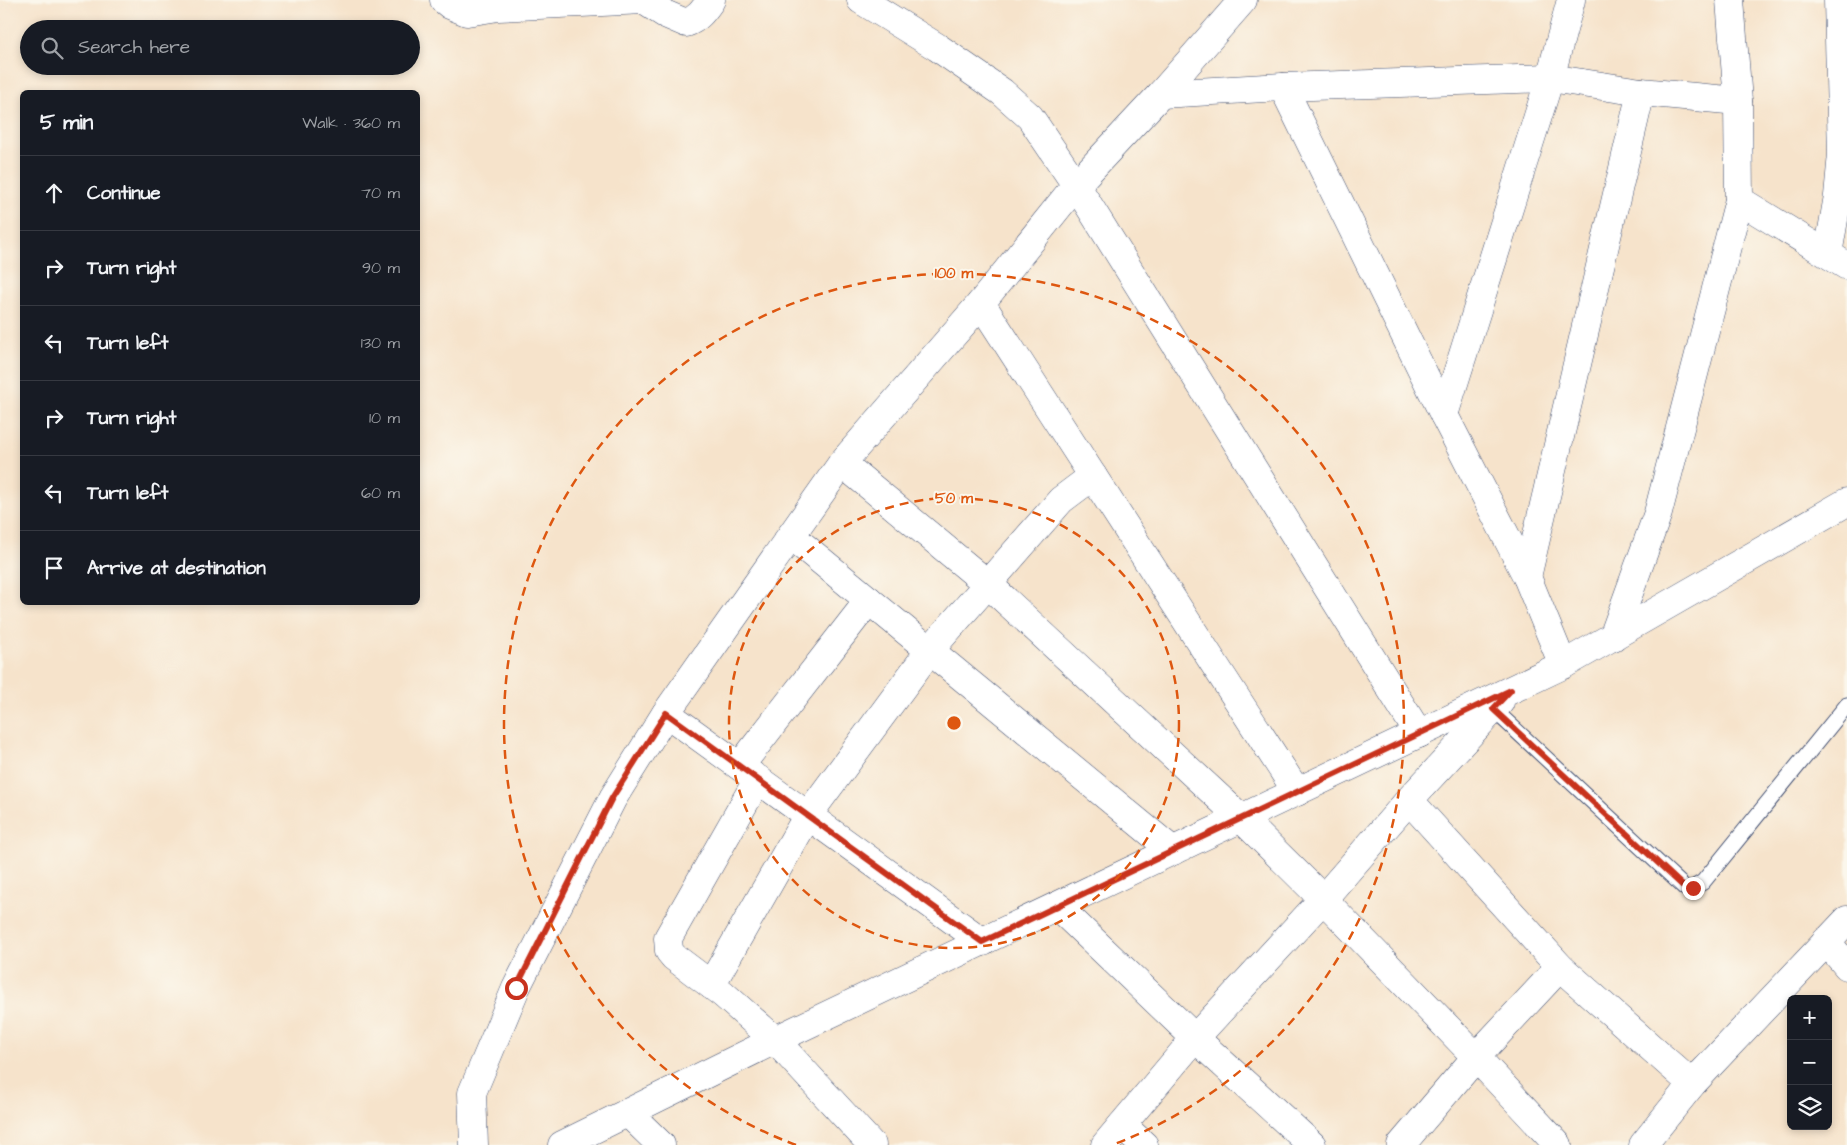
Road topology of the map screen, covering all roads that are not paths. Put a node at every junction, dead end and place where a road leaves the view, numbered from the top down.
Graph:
1 (444, 0) edge
2 (643, 0) edge
3 (711, 0) edge
4 (860, 0) edge
5 (1242, 0) edge
6 (1571, 0) edge
7 (1730, 0) edge
8 (1838, 0) edge
9 (1550, 78) junction
10 (1283, 87) junction
11 (1641, 92) junction
12 (1161, 94) junction
13 (1738, 101) junction
14 (1076, 185) junction
15 (1739, 200) junction
16 (1837, 260) edge
17 (981, 303) junction
18 (1444, 415) junction
19 (842, 463) junction
20 (1093, 476) junction
21 (1847, 502) edge
22 (791, 536) junction
23 (1527, 577) junction
24 (989, 585) junction
25 (868, 600) junction
26 (1613, 637) junction
27 (930, 650) junction
28 (1564, 665) junction
29 (1502, 700) junction
30 (1847, 705) edge
31 (666, 713) junction
32 (1419, 734) junction
33 (749, 773) junction
34 (1297, 792) junction
35 (1409, 800) junction
36 (808, 815) junction
37 (1242, 818) junction
38 (1173, 851) junction
39 (1322, 899) junction
40 (1057, 906) junction
41 (1847, 920) edge
42 (1826, 941) junction
43 (982, 942) junction
44 (1847, 966) edge
45 (1560, 967) junction
46 (711, 986) junction
47 (1195, 1038) junction
48 (775, 1040) junction
49 (1476, 1056) junction
50 (1692, 1084) junction
51 (628, 1113) junction
52 (1114, 1135) edge
53 (474, 1145) edge
54 (562, 1145) edge
55 (661, 1145) edge
56 (872, 1145) edge
57 (1144, 1145) edge
58 (1312, 1145) edge
59 (1401, 1145) edge
60 (1558, 1145) edge
61 (1643, 1145) edge

1 - 2 street
2 - 3 street
4 - 14 street
5 - 12 street
6 - 9 street
7 - 13 street
8 - 16 street
9 - 10 street
9 - 11 street
9 - 18 street
10 - 12 street
10 - 18 street
11 - 13 street
11 - 23 street
12 - 14 street
13 - 15 street
14 - 17 street
14 - 32 street
15 - 16 street
15 - 26 street
17 - 19 street
17 - 20 street
18 - 23 street
19 - 22 street
19 - 24 street
20 - 24 street
20 - 34 street
21 - 26 street
22 - 25 street
22 - 31 street
23 - 28 street
24 - 27 street
24 - 37 street
25 - 27 street
25 - 33 street
26 - 28 street
27 - 36 street
27 - 38 street
28 - 29 street
29 - 30 lane
29 - 32 street
29 - 35 street
31 - 33 street
31 - 53 street
32 - 34 street
33 - 36 street
33 - 46 street
34 - 37 street
35 - 39 street
35 - 45 street
36 - 43 street
36 - 46 street
37 - 38 street
37 - 39 street
38 - 40 street
39 - 47 street
39 - 49 street
40 - 43 street
40 - 47 street
41 - 42 street
42 - 44 street
42 - 50 street
43 - 48 street
45 - 49 street
45 - 50 street
46 - 48 street
47 - 52 street
47 - 58 street
48 - 51 street
48 - 56 street
49 - 59 street
49 - 60 street
50 - 61 street
51 - 54 street
51 - 55 street
52 - 57 street

